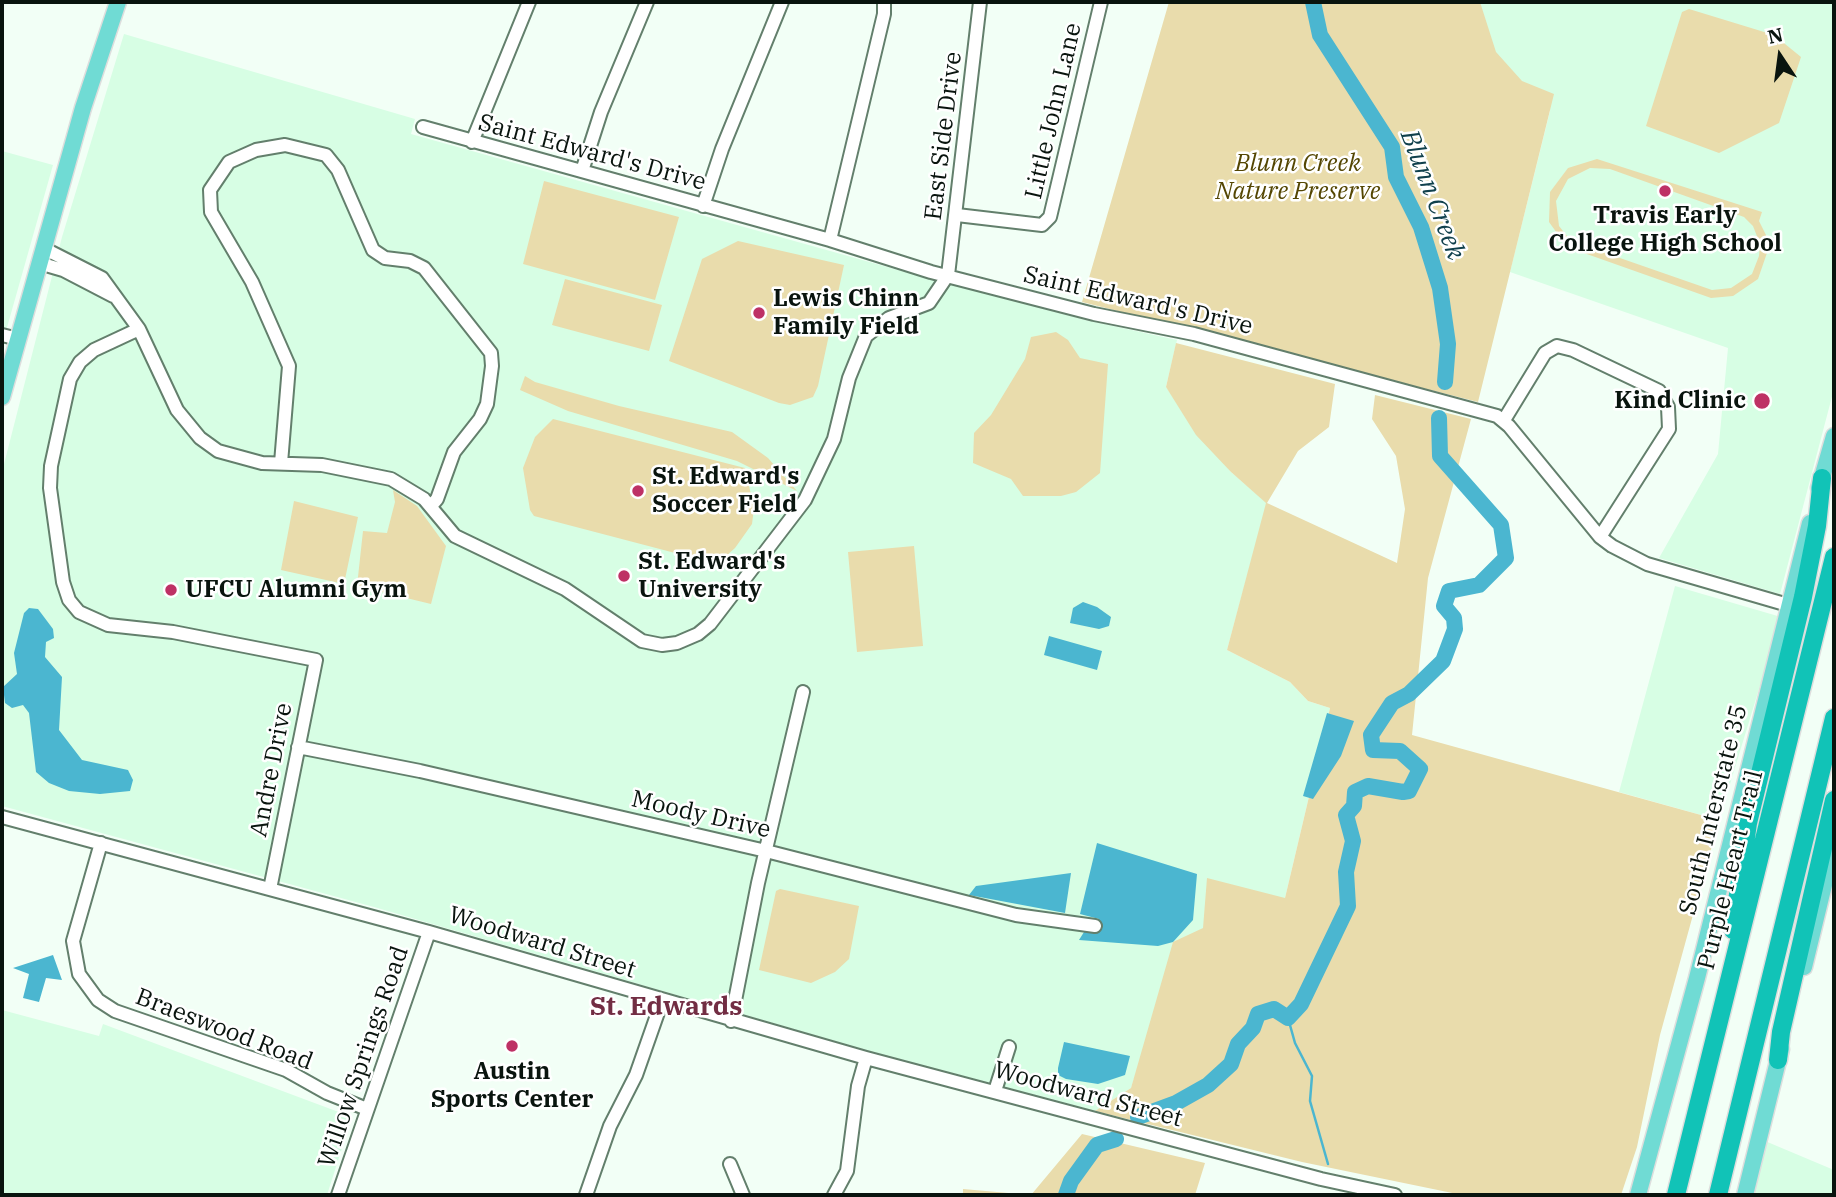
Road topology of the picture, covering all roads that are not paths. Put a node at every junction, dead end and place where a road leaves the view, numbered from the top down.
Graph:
1 (118, 2) edge
2 (529, 2) edge
3 (647, 2) edge
4 (782, 2) edge
5 (884, 2) edge
6 (980, 2) edge
7 (1101, 2) edge
8 (423, 127) dead end
9 (472, 142) junction
10 (582, 170) junction
11 (703, 206) junction
12 (957, 215) junction
13 (830, 240) junction
14 (41, 256) junction
15 (948, 275) junction
16 (139, 329) junction
17 (10, 337) edge
18 (2, 397) edge
19 (1504, 420) junction
20 (1834, 436) edge
21 (281, 463) junction
22 (1822, 478) junction
23 (431, 506) junction
24 (1600, 537) junction
25 (1834, 557) edge
26 (1788, 605) junction
27 (803, 692) dead end
28 (1834, 718) edge
29 (1830, 746) edge
30 (298, 747) junction
31 (1834, 800) edge
32 (2, 817) edge
33 (101, 843) junction
34 (1834, 844) edge
35 (766, 851) junction
36 (270, 889) junction
37 (1095, 926) dead end
38 (429, 932) junction
39 (1730, 979) junction
40 (662, 1001) junction
41 (731, 1021) junction
42 (1009, 1047) dead end
43 (866, 1058) junction
44 (1778, 1060) junction
45 (995, 1091) junction
46 (367, 1109) junction
47 (730, 1164) dead end
48 (338, 1195) edge
49 (586, 1195) edge
50 (743, 1195) edge
51 (834, 1195) edge
52 (1395, 1195) edge
53 (1638, 1195) edge
54 (1676, 1195) edge
55 (1718, 1195) edge
56 (1745, 1195) edge

1 - 14 main road
2 - 9 street
3 - 10 street
4 - 11 street
5 - 13 street
6 - 12 street, East Side Drive
7 - 12 street, Little John Lane
8 - 9 street, Saint Edward's Drive
9 - 10 street, Saint Edward's Drive
10 - 11 street, Saint Edward's Drive
11 - 13 street, Saint Edward's Drive
12 - 15 street, East Side Drive
13 - 15 street, Saint Edward's Drive
14 - 16 street
14 - 17 main road
15 - 19 street, Saint Edward's Drive
15 - 23 street
16 - 21 street
16 - 30 street, Andre Drive
17 - 18 main road
19 - 24 street
19 - 24 street
20 - 22 main road, South Interstate 35
21 - 23 street
21 - 23 street
22 - 26 main road, South Interstate 35
22 - 39 highway
24 - 26 street
25 - 39 highway, Purple Heart Trail
26 - 53 main road, South Interstate 35
27 - 35 street
28 - 29 highway
29 - 55 highway
30 - 35 street, Moody Drive
30 - 36 street, Andre Drive
31 - 44 highway
32 - 33 street, Woodward Street
33 - 36 street, Woodward Street
33 - 46 street, Braeswood Road
34 - 44 main road
35 - 37 street, Moody Drive
35 - 41 street
36 - 38 street, Woodward Street
38 - 40 street, Woodward Street
38 - 46 street, Willow Springs Road
39 - 54 highway, Purple Heart Trail
40 - 41 street, Woodward Street
40 - 49 street
41 - 43 street, Woodward Street
42 - 45 street
43 - 45 street, Woodward Street
43 - 51 street
44 - 56 main road
45 - 52 street, Woodward Street
46 - 48 street, Willow Springs Road
47 - 50 street

